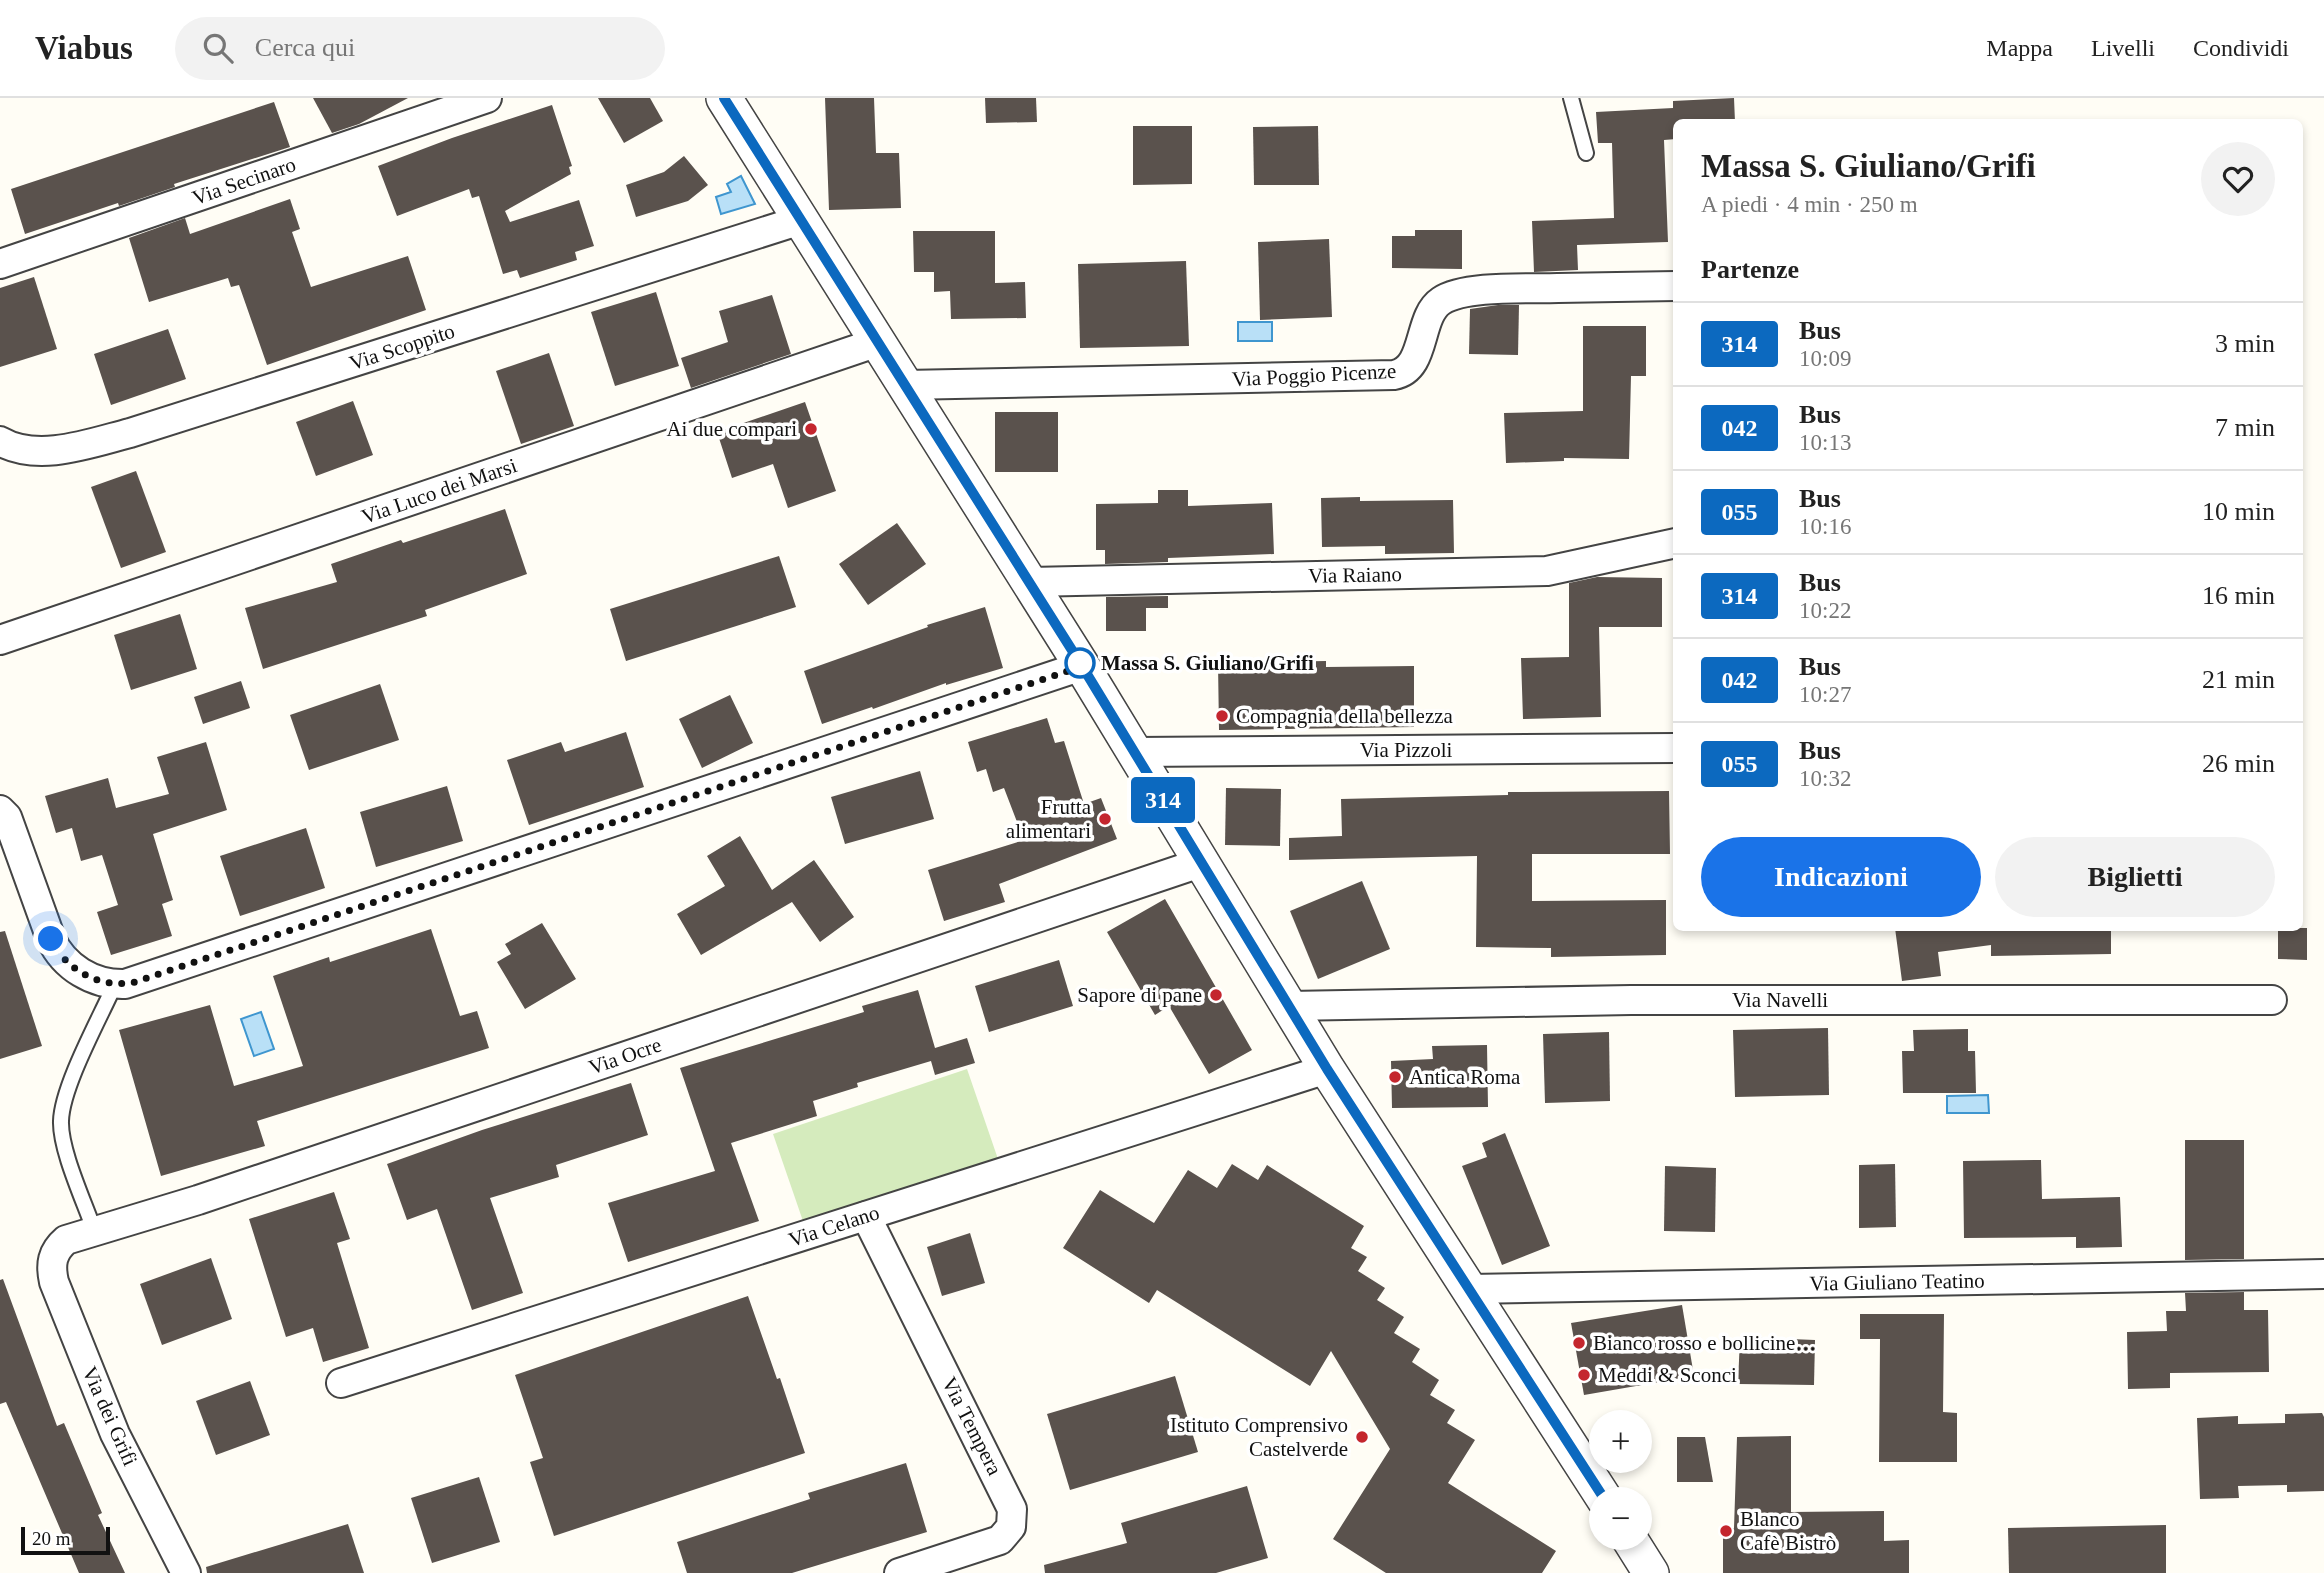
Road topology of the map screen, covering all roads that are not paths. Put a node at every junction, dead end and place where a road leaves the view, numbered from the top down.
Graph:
1 (487, 98) edge
2 (724, 98) edge
3 (1572, 98) edge
4 (1586, 153) dead end
5 (801, 220) junction
6 (0, 264) edge
7 (1673, 286) edge
8 (878, 342) junction
9 (905, 385) junction
10 (0, 441) edge
11 (1673, 544) edge
12 (1030, 582) junction
13 (0, 640) edge
14 (1082, 666) junction
15 (1673, 748) edge
16 (1135, 752) junction
17 (0, 810) edge
18 (1200, 863) junction
19 (115, 984) junction
20 (2272, 1000) dead end
21 (1289, 1006) junction
22 (1327, 1069) junction
23 (866, 1216) junction
24 (94, 1230) junction
25 (54, 1254) joint
26 (2324, 1274) edge
27 (1470, 1289) junction
28 (341, 1383) dead end
29 (1597, 1487) edge
30 (1637, 1550) edge
31 (186, 1573) edge
32 (899, 1573) edge
33 (1651, 1573) edge

1 - 6 street, Via Secinaro
2 - 5 street
3 - 4 lane
5 - 8 street
5 - 10 street, Via Scoppito
7 - 9 street, Via Poggio Picenze
8 - 9 street
8 - 13 street, Via Luco dei Marsi
9 - 12 street
11 - 12 street, Via Raiano
12 - 14 street
14 - 16 street
14 - 19 street
15 - 16 street, Via Pizzoli
16 - 18 street
17 - 19 street
18 - 21 street
18 - 24 street, Via Ocre
19 - 24 lane
20 - 21 street, Via Navelli
21 - 22 street
22 - 23 street, Via Celano
22 - 27 street
23 - 28 street, Via Celano
23 - 32 street, Via Tempera
24 - 25 street, Via Ocre
25 - 31 street, Via dei Grifi
26 - 27 street, Via Giuliano Teatino
27 - 29 street
30 - 33 street

